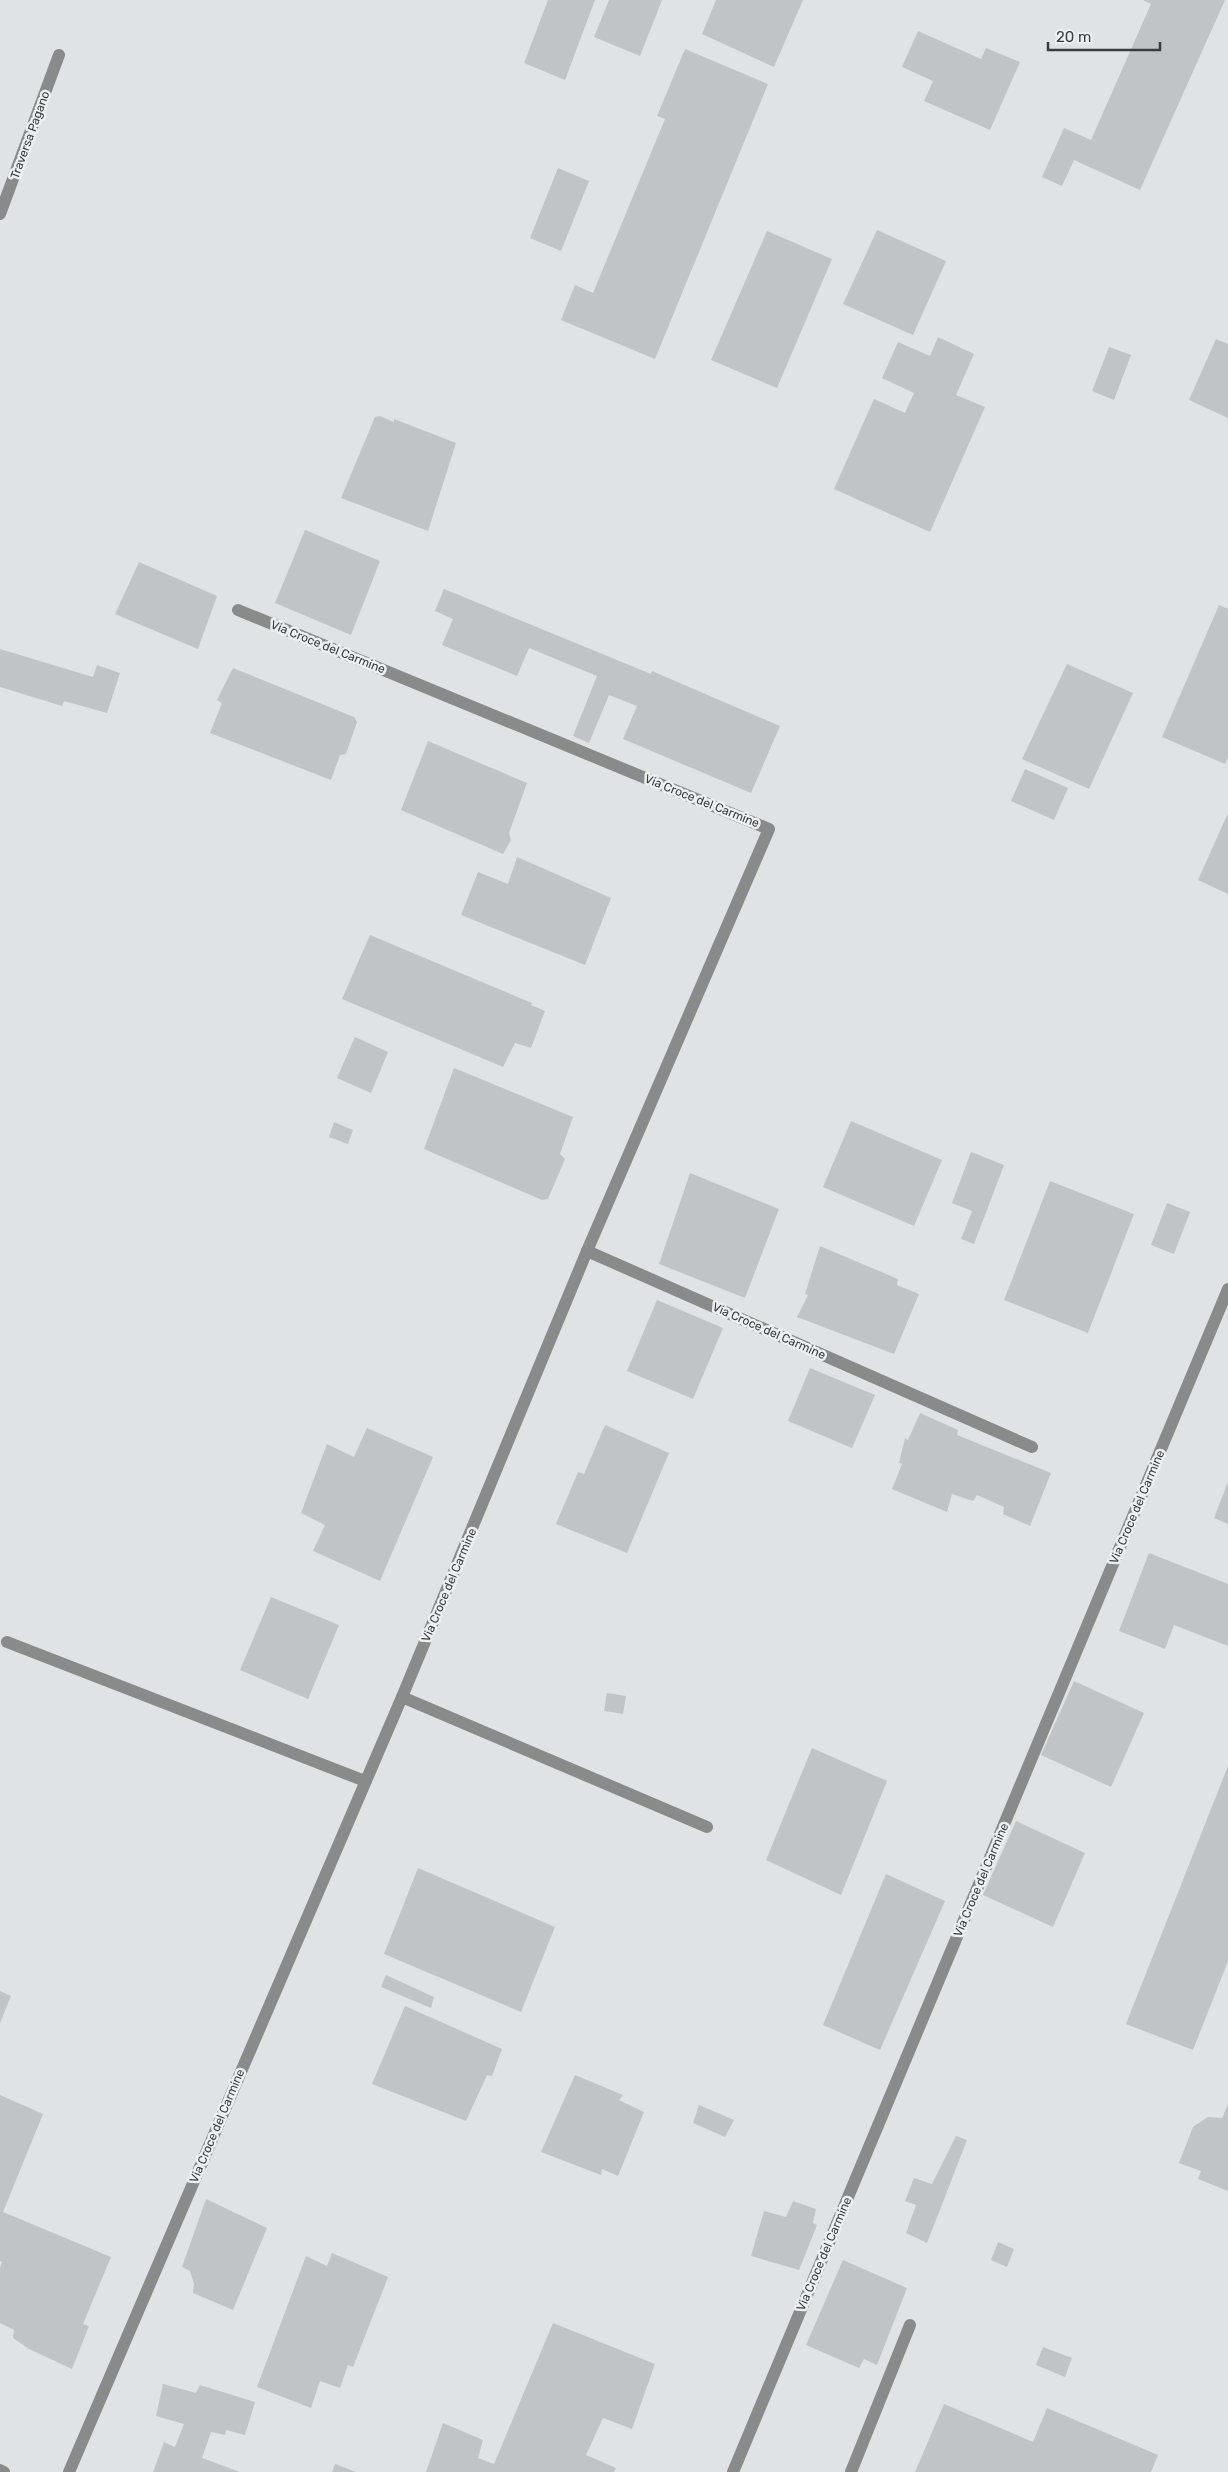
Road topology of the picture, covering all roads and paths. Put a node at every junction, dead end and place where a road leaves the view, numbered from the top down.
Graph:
1 (59, 56) dead end
2 (0, 214) edge
3 (238, 610) dead end
4 (587, 1251) junction
5 (1228, 1288) edge
6 (1032, 1447) dead end
7 (7, 1642) dead end
8 (402, 1697) junction
9 (365, 1781) junction
10 (707, 1827) dead end
11 (910, 2325) dead end
12 (0, 2470) edge
13 (4, 2472) edge
14 (69, 2472) edge
15 (733, 2472) edge
16 (851, 2472) edge

1 - 2 street, Traversa Pagano
3 - 4 street, Via Croce del Carmine
4 - 6 street, Via Croce del Carmine
4 - 8 street, Via Croce del Carmine
5 - 15 street, Via Croce del Carmine
7 - 9 street
8 - 9 street, Via Croce del Carmine
8 - 10 street
9 - 14 street, Via Croce del Carmine
11 - 16 street
12 - 13 street

